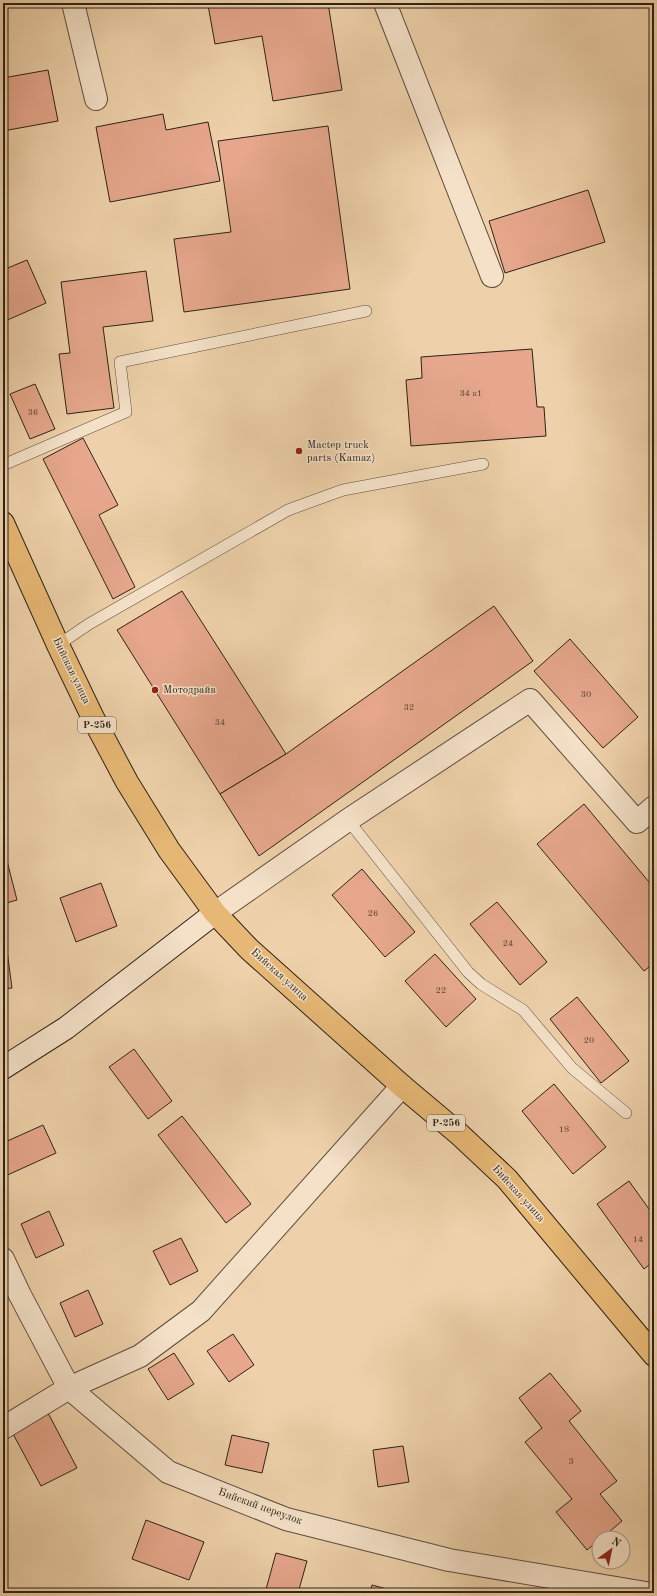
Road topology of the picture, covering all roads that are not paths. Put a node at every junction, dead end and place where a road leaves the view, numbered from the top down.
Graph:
1 (73, 3) edge
2 (385, 3) edge
3 (96, 99) dead end
4 (492, 276) dead end
5 (366, 311) dead end
6 (483, 464) dead end
7 (3, 465) edge
8 (3, 523) edge
9 (58, 645) junction
10 (654, 807) edge
11 (348, 820) junction
12 (215, 913) junction
13 (3, 1068) edge
14 (402, 1086) junction
15 (626, 1113) dead end
16 (3, 1259) edge
17 (654, 1355) edge
18 (69, 1388) junction
19 (3, 1428) edge
20 (646, 1593) edge

1 - 3 street
2 - 4 street
5 - 7 lane
6 - 9 lane
8 - 9 main road, Бийская улица / Р-256
9 - 12 main road, Бийская улица / Р-256
10 - 11 street
11 - 12 street
11 - 15 lane
12 - 13 street
12 - 14 main road, Бийская улица / Р-256
14 - 17 main road, Бийская улица / Р-256
14 - 18 street
16 - 18 street, Бийский переулок
18 - 19 street
18 - 20 street, Бийский переулок

